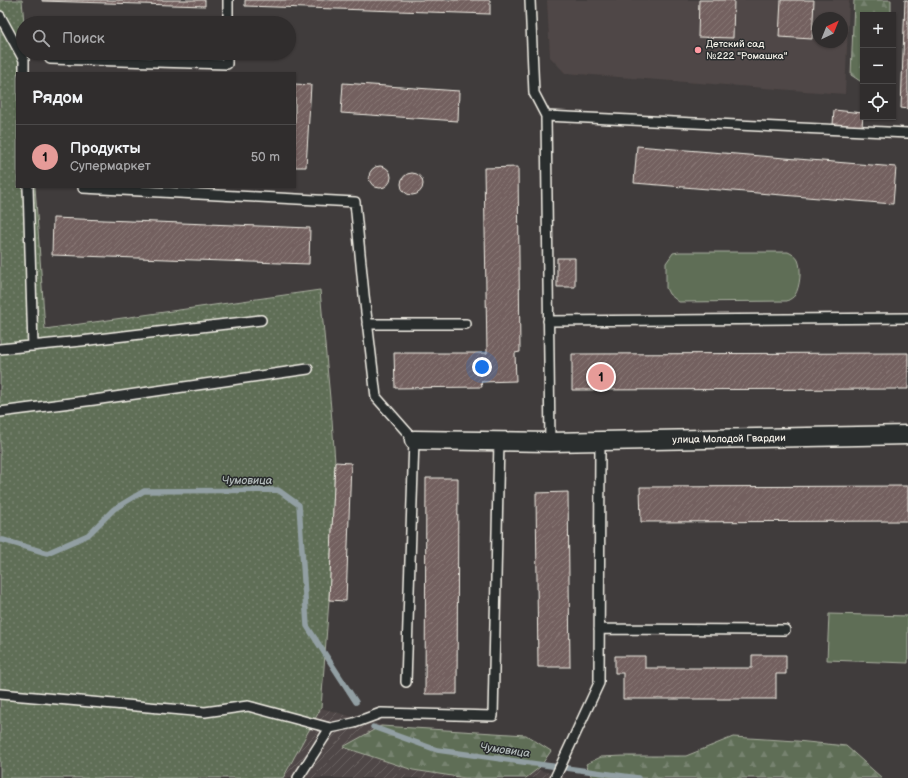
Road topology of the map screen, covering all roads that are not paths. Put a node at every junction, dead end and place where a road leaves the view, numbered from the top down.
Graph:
1 (228, 0) edge
2 (530, 0) edge
3 (0, 16) edge
4 (228, 16) edge
5 (16, 45) edge
6 (24, 60) edge
7 (85, 60) edge
8 (227, 60) edge
9 (24, 72) edge
10 (546, 116) junction
11 (908, 132) edge
12 (28, 188) edge
13 (83, 188) dead end
14 (908, 318) edge
15 (261, 320) dead end
16 (548, 321) junction
17 (367, 324) junction
18 (466, 324) dead end
19 (33, 346) junction
20 (0, 349) edge
21 (308, 369) dead end
22 (0, 412) edge
23 (908, 435) edge
24 (414, 440) junction
25 (500, 441) junction
26 (600, 441) junction
27 (550, 442) junction
28 (599, 629) junction
29 (785, 630) dead end
30 (406, 682) dead end
31 (0, 694) edge
32 (330, 728) junction
33 (298, 778) edge
34 (555, 778) edge

1 - 4 lane
2 - 10 lane
3 - 5 lane
6 - 9 lane
7 - 8 lane
10 - 11 lane
10 - 16 lane
12 - 19 lane
13 - 17 lane
14 - 16 lane
15 - 19 lane
16 - 27 lane
17 - 18 lane
17 - 24 lane
19 - 20 lane
21 - 22 lane
23 - 26 street, улица Молодой Гвардии
24 - 25 street, улица Молодой Гвардии
24 - 30 lane
25 - 27 street, улица Молодой Гвардии
25 - 32 lane
26 - 27 street, улица Молодой Гвардии
26 - 28 lane
28 - 29 lane
28 - 34 lane
31 - 32 lane
32 - 33 lane

